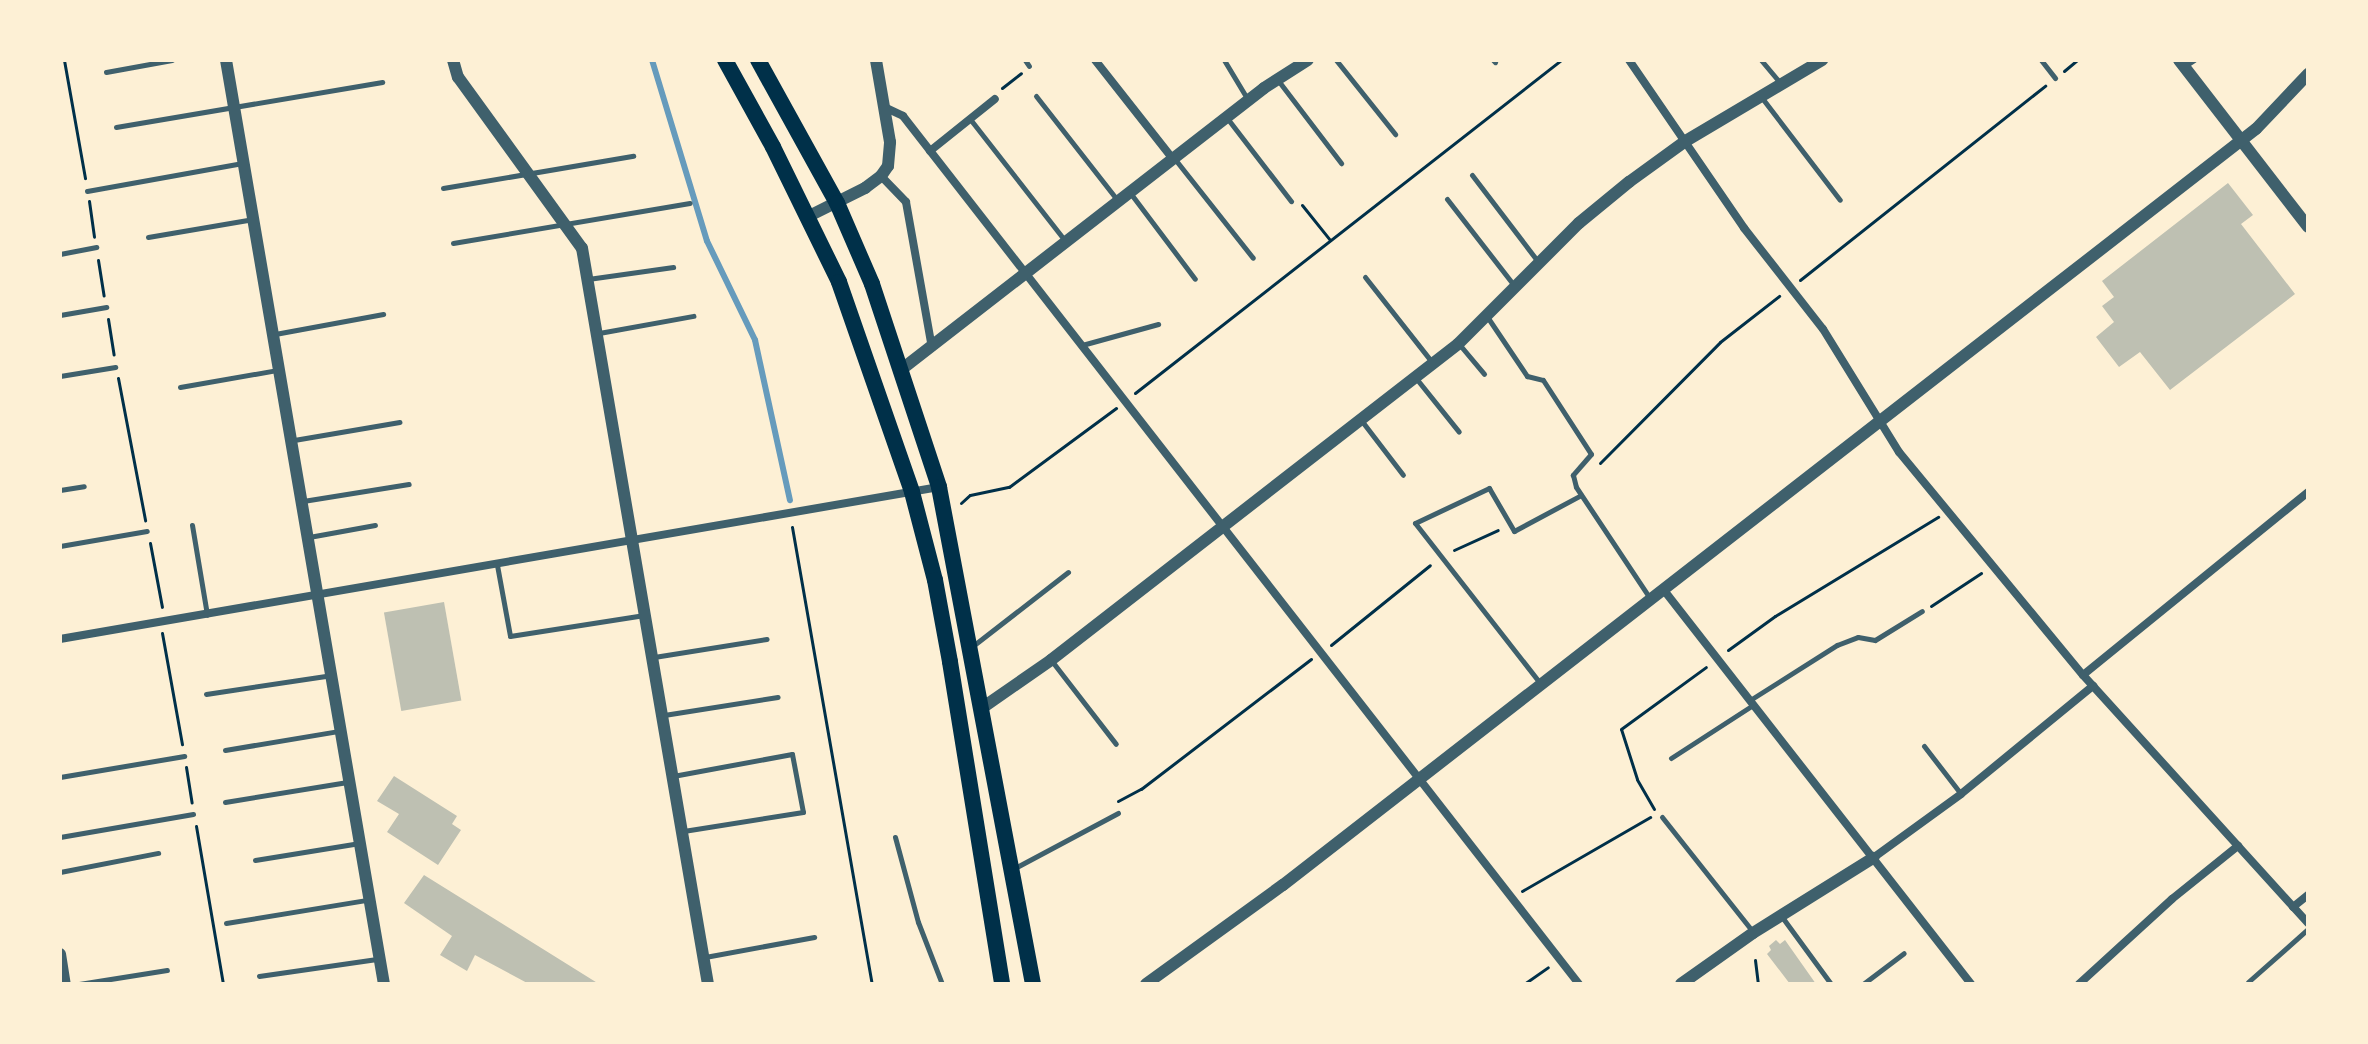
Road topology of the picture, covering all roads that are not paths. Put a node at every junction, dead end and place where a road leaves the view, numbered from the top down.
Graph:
1 (172, 60) edge
2 (226, 60) edge
3 (453, 60) edge
4 (725, 60) edge
5 (758, 60) edge
6 (876, 60) edge
7 (1025, 60) edge
8 (1095, 60) edge
9 (1224, 60) edge
10 (1308, 60) edge
11 (1336, 60) edge
12 (1629, 60) edge
13 (1761, 60) edge
14 (1822, 60) edge
15 (2041, 60) edge
16 (2185, 62) edge
17 (1029, 66) dead end
18 (106, 72) dead end
19 (2308, 74) edge
20 (2055, 78) dead end
21 (1277, 79) junction
22 (382, 82) dead end
23 (1782, 86) junction
24 (1036, 96) dead end
25 (1762, 98) junction
26 (995, 99) dead end
27 (1248, 101) junction
28 (235, 107) junction
29 (884, 107) junction
30 (1227, 118) junction
31 (970, 119) junction
32 (116, 127) dead end
33 (1395, 134) dead end
34 (2240, 140) junction
35 (1684, 142) junction
36 (930, 151) junction
37 (633, 156) dead end
38 (1174, 158) junction
39 (244, 163) junction
40 (1341, 163) dead end
41 (527, 173) junction
42 (1472, 175) dead end
43 (881, 176) junction
44 (443, 188) dead end
45 (87, 191) road end
46 (1130, 194) junction
47 (1447, 199) dead end
48 (1840, 200) dead end
49 (1291, 201) road end
50 (1119, 202) junction
51 (690, 203) dead end
52 (837, 203) junction
53 (809, 216) junction
54 (253, 219) junction
55 (565, 225) junction
56 (2308, 227) edge
57 (148, 237) dead end
58 (453, 243) dead end
59 (1067, 243) junction
60 (96, 247) road end
61 (60, 254) edge
62 (1253, 258) dead end
63 (1540, 264) junction
64 (673, 267) dead end
65 (1026, 274) junction
66 (1365, 277) dead end
67 (588, 279) junction
68 (1195, 279) dead end
69 (1516, 288) junction
70 (106, 307) road end
71 (383, 314) dead end
72 (60, 315) edge
73 (693, 316) dead end
74 (1488, 318) junction
75 (1158, 324) dead end
76 (597, 333) junction
77 (275, 334) junction
78 (1458, 344) junction
79 (1081, 345) junction
80 (932, 348) junction
81 (1432, 363) junction
82 (115, 367) road end
83 (280, 369) junction
84 (902, 369) junction
85 (1484, 374) dead end
86 (60, 376) edge
87 (1415, 377) junction
88 (180, 387) dead end
89 (1360, 419) junction
90 (399, 422) dead end
91 (1878, 422) junction
92 (1459, 432) dead end
93 (293, 441) junction
94 (1403, 475) dead end
95 (409, 484) dead end
96 (84, 486) dead end
97 (939, 487) junction
98 (60, 490) edge
99 (912, 492) junction
100 (2308, 492) edge
101 (1581, 495) junction
102 (302, 502) junction
103 (192, 525) dead end
104 (375, 525) dead end
105 (1222, 526) junction
106 (147, 531) road end
107 (308, 537) junction
108 (632, 542) junction
109 (60, 546) edge
110 (497, 565) junction
111 (1068, 572) dead end
112 (1663, 589) junction
113 (317, 597) junction
114 (1650, 598) junction
115 (1922, 611) road end
116 (645, 614) junction
117 (207, 615) junction
118 (60, 639) edge
119 (767, 639) dead end
120 (971, 647) junction
121 (652, 657) junction
122 (1051, 660) junction
123 (331, 675) junction
124 (2083, 675) junction
125 (1541, 683) junction
126 (2093, 686) junction
127 (206, 694) dead end
128 (778, 697) dead end
129 (1752, 702) junction
130 (982, 708) junction
131 (662, 716) junction
132 (340, 731) junction
133 (1116, 744) dead end
134 (1924, 746) dead end
135 (225, 750) dead end
136 (184, 756) dead end
137 (1671, 758) dead end
138 (673, 776) junction
139 (60, 777) edge
140 (1419, 778) junction
141 (350, 782) junction
142 (1961, 794) junction
143 (225, 802) dead end
144 (1118, 813) dead end
145 (193, 814) dead end
146 (1662, 817) dead end
147 (682, 831) junction
148 (60, 837) edge
149 (895, 837) dead end
150 (360, 843) junction
151 (2238, 846) junction
152 (158, 853) dead end
153 (1873, 858) junction
154 (255, 860) dead end
155 (1012, 869) junction
156 (60, 872) edge
157 (2308, 895) edge
158 (370, 900) junction
159 (2293, 907) junction
160 (1781, 915) junction
161 (226, 923) dead end
162 (2308, 926) edge
163 (1753, 933) junction
164 (814, 937) dead end
165 (1904, 953) dead end
166 (60, 954) edge
167 (704, 957) junction
168 (379, 958) junction
169 (167, 970) dead end
170 (259, 976) dead end
171 (2248, 982) edge
172 (65, 984) edge
173 (79, 984) edge
174 (384, 984) edge
175 (708, 984) edge
176 (942, 984) edge
177 (1002, 984) edge
178 (1033, 984) edge
179 (1146, 984) edge
180 (1579, 984) edge
181 (1681, 984) edge
182 (1831, 984) edge
183 (1863, 984) edge
184 (1971, 984) edge
185 (2079, 984) edge

1 - 18 lane
2 - 28 street
3 - 41 street
4 - 53 main road
5 - 52 main road
6 - 29 street
7 - 17 lane
8 - 38 street
9 - 27 lane
10 - 21 street
11 - 33 lane
12 - 35 street
13 - 23 lane
14 - 23 street
15 - 20 lane
16 - 34 street
19 - 34 street
21 - 27 street
21 - 40 lane
22 - 28 lane
23 - 25 street
24 - 50 lane
25 - 35 street
25 - 48 lane
26 - 31 street
27 - 30 street
28 - 32 lane
28 - 39 street
29 - 36 street
29 - 43 street
30 - 38 street
30 - 49 lane
31 - 36 street
31 - 59 lane
34 - 56 street
34 - 91 street
35 - 63 street
35 - 91 street
36 - 65 street
37 - 41 lane
38 - 46 street
38 - 62 lane
39 - 45 lane
39 - 54 street
41 - 44 lane
41 - 55 street
42 - 63 lane
43 - 52 street
43 - 80 street
46 - 50 street
46 - 68 lane
47 - 69 lane
50 - 59 street
51 - 55 lane
52 - 53 street
52 - 84 main road
53 - 99 main road
54 - 57 lane
54 - 77 street
55 - 58 lane
55 - 67 street
59 - 65 street
60 - 61 lane
63 - 69 street
64 - 67 lane
65 - 79 street
65 - 80 street
66 - 81 lane
67 - 76 street
69 - 74 street
70 - 72 lane
71 - 77 lane
73 - 76 lane
74 - 78 street
74 - 101 lane
75 - 79 lane
76 - 108 street
77 - 83 street
78 - 81 street
78 - 85 lane
79 - 105 street
80 - 84 street
81 - 87 street
82 - 86 lane
83 - 88 lane
83 - 93 street
84 - 97 main road
87 - 89 street
87 - 92 lane
89 - 94 lane
89 - 105 street
90 - 93 lane
91 - 112 street
91 - 124 street
93 - 102 street
95 - 102 lane
96 - 98 lane
97 - 99 street
97 - 120 main road
99 - 108 street
99 - 177 main road
100 - 124 street
101 - 114 lane
101 - 125 lane
102 - 107 street
103 - 117 lane
104 - 107 lane
105 - 122 street
105 - 140 street
106 - 109 lane
107 - 113 street
108 - 110 street
108 - 116 street
110 - 113 street
110 - 116 lane
111 - 120 lane
112 - 114 street
112 - 129 street
113 - 117 street
113 - 123 street
114 - 125 street
115 - 129 lane
116 - 121 street
117 - 118 street
119 - 121 lane
120 - 130 main road
121 - 131 street
122 - 130 street
122 - 133 lane
123 - 127 lane
123 - 132 street
124 - 126 street
125 - 140 street
126 - 142 street
126 - 151 street
128 - 131 lane
129 - 137 lane
129 - 153 street
130 - 155 main road
131 - 138 street
132 - 135 lane
132 - 141 street
134 - 142 lane
136 - 139 lane
138 - 147 street
138 - 147 lane
140 - 179 street
140 - 180 street
141 - 143 lane
141 - 150 street
142 - 153 street
144 - 155 lane
145 - 148 lane
146 - 163 lane
147 - 167 street
149 - 176 lane
150 - 154 lane
150 - 158 street
151 - 159 street
151 - 185 street
152 - 156 lane
153 - 160 street
153 - 184 street
155 - 178 main road
157 - 159 street
158 - 161 lane
158 - 168 street
159 - 162 street
160 - 163 street
160 - 182 lane
162 - 171 lane
163 - 181 street
164 - 167 lane
165 - 183 lane
166 - 172 street
167 - 175 street
168 - 170 lane
168 - 174 street
169 - 173 lane

